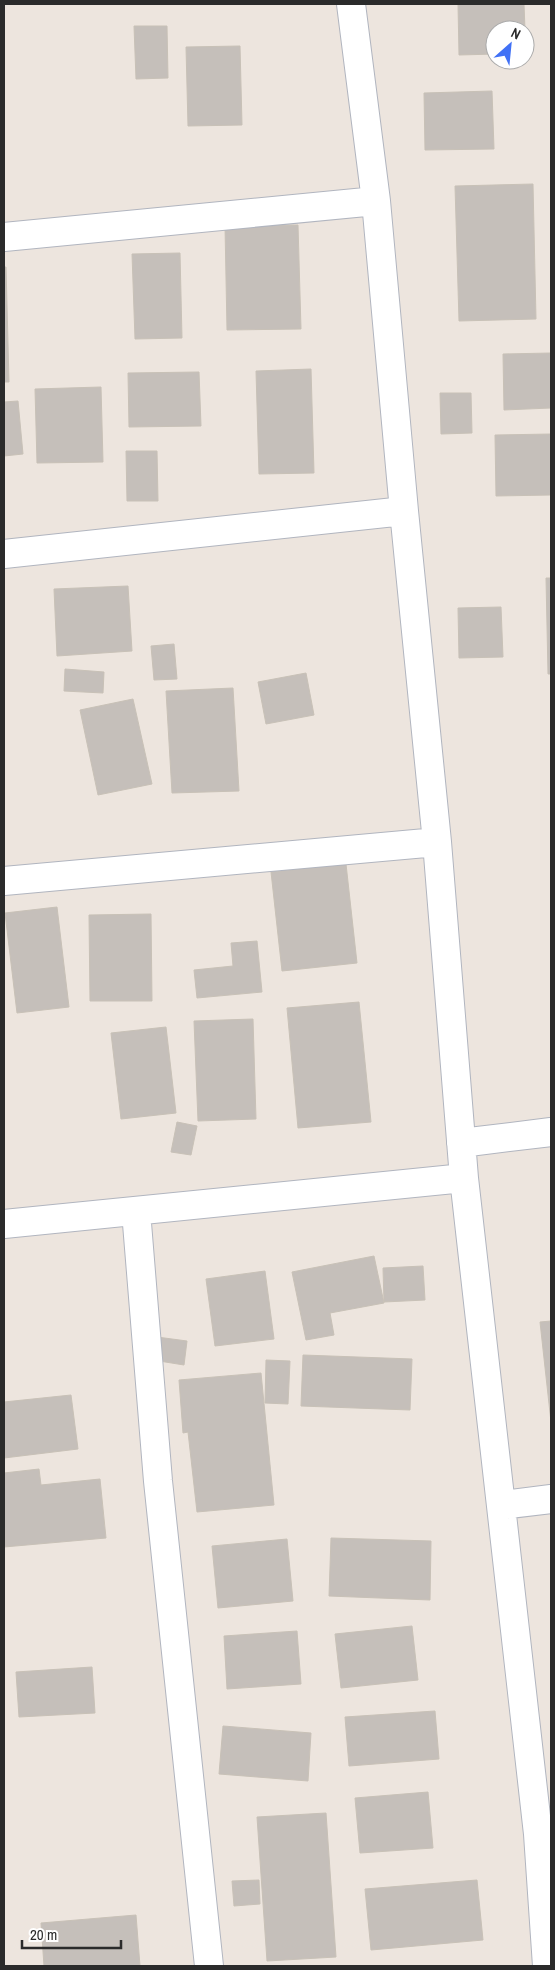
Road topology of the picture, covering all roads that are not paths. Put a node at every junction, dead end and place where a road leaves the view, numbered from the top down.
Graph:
1 (351, 4) edge
2 (376, 201) junction
3 (4, 237) edge
4 (404, 510) junction
5 (4, 554) edge
6 (437, 842) junction
7 (4, 881) edge
8 (551, 1132) edge
9 (461, 1143) junction
10 (464, 1178) junction
11 (136, 1211) junction
12 (4, 1224) edge
13 (551, 1499) edge
14 (502, 1505) junction
15 (545, 1833) edge
16 (209, 1966) edge
17 (547, 1966) edge

1 - 2 street
2 - 3 street
2 - 4 street
4 - 5 street
4 - 6 street
6 - 7 street
6 - 9 street
8 - 9 street
9 - 10 street
10 - 11 street
10 - 14 street
11 - 12 street
11 - 16 street
13 - 14 street
14 - 15 street
15 - 17 street

